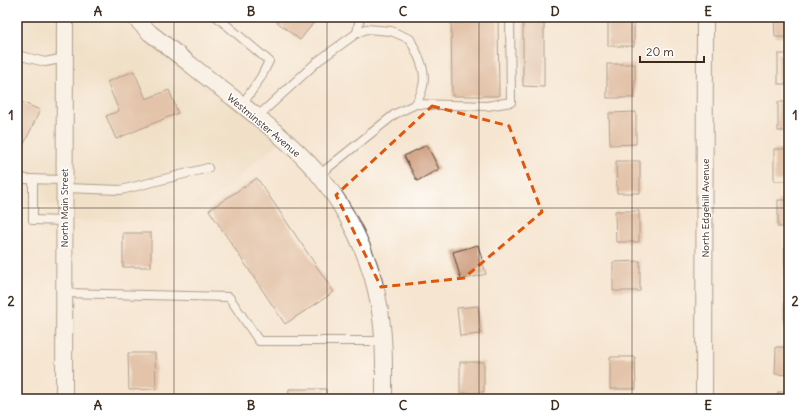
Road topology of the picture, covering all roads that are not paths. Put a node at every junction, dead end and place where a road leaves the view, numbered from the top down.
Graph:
1 (65, 17) edge
2 (134, 17) edge
3 (216, 17) edge
4 (360, 17) edge
5 (510, 17) edge
6 (705, 17) edge
7 (356, 33) junction
8 (17, 55) edge
9 (65, 58) junction
10 (416, 104) junction
11 (242, 105) junction
12 (257, 117) junction
13 (208, 168) dead end
14 (17, 176) edge
15 (319, 176) junction
16 (33, 179) junction
17 (64, 184) junction
18 (64, 221) junction
19 (64, 293) junction
20 (384, 341) junction
21 (64, 399) edge
22 (384, 399) edge
23 (704, 399) edge

1 - 9 street, North Main Street
2 - 11 street, Westminster Avenue
3 - 11 lane
4 - 7 lane
5 - 10 lane
6 - 23 street, North Edgehill Avenue
7 - 10 lane
7 - 12 lane
8 - 9 lane
9 - 17 street, North Main Street
10 - 15 lane
11 - 12 street, Westminster Avenue
12 - 15 street, Westminster Avenue
13 - 17 lane
14 - 16 lane
15 - 20 street, Westminster Avenue
16 - 17 lane
16 - 18 lane
17 - 18 street, North Main Street
18 - 19 street, North Main Street
19 - 20 lane
19 - 21 street, North Main Street
20 - 22 street, Westminster Avenue

